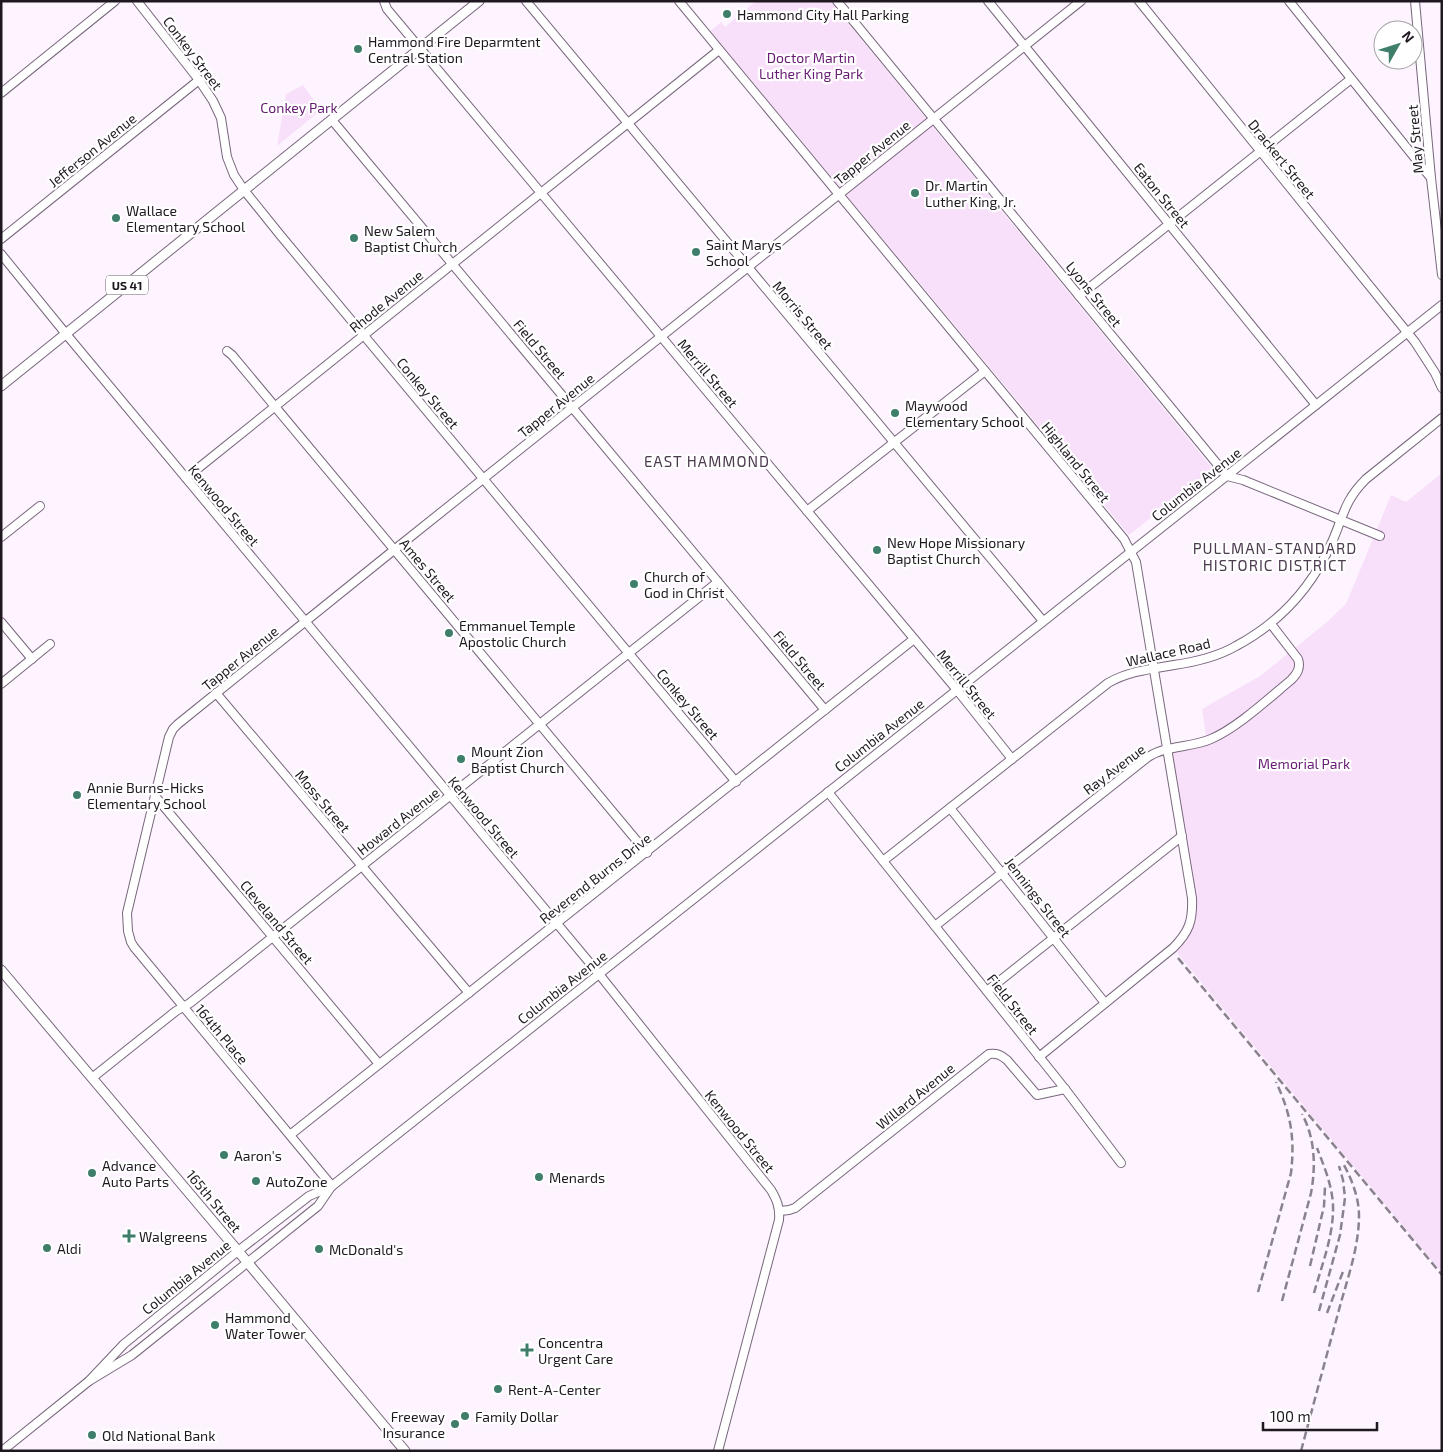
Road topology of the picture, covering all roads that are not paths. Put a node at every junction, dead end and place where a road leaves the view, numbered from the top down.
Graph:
1 (116, 1) edge
2 (136, 1) edge
3 (479, 1) edge
4 (526, 1) edge
5 (679, 1) edge
6 (837, 1) edge
7 (988, 1) edge
8 (1081, 1) edge
9 (1139, 1) edge
10 (1289, 1) edge
11 (1415, 1) edge
12 (384, 2) edge
13 (1025, 46) junction
14 (420, 48) junction
15 (719, 50) junction
16 (1351, 79) junction
17 (199, 80) junction
18 (1, 93) edge
19 (934, 119) junction
20 (332, 120) junction
21 (627, 123) junction
22 (1260, 151) junction
23 (1431, 178) junction
24 (244, 190) junction
25 (541, 193) junction
26 (839, 194) junction
27 (1169, 224) junction
28 (1, 239) edge
29 (1, 254) edge
30 (453, 264) junction
31 (748, 268) junction
32 (1442, 275) edge
33 (1079, 296) junction
34 (1442, 305) edge
35 (1407, 332) junction
36 (66, 334) junction
37 (364, 335) junction
38 (662, 336) junction
39 (227, 351) dead end
40 (984, 370) junction
41 (1, 386) edge
42 (1442, 388) edge
43 (1316, 405) junction
44 (275, 406) junction
45 (572, 408) junction
46 (1442, 418) edge
47 (894, 442) junction
48 (1227, 476) junction
49 (186, 478) junction
50 (484, 478) junction
51 (40, 506) dead end
52 (807, 512) junction
53 (1340, 520) junction
54 (1380, 536) dead end
55 (1, 537) edge
56 (394, 550) junction
57 (1130, 552) junction
58 (718, 582) junction
59 (305, 621) junction
60 (1043, 621) junction
61 (1, 622) edge
62 (1271, 624) junction
63 (914, 639) junction
64 (50, 644) dead end
65 (629, 654) junction
66 (32, 659) junction
67 (1154, 668) junction
68 (1, 684) edge
69 (957, 690) junction
70 (216, 693) junction
71 (825, 710) junction
72 (540, 725) junction
73 (1167, 750) junction
74 (1012, 759) junction
75 (736, 782) junction
76 (828, 792) junction
77 (155, 796) junction
78 (450, 796) junction
79 (950, 808) junction
80 (1182, 836) junction
81 (647, 853) junction
82 (883, 861) junction
83 (362, 866) junction
84 (1002, 873) junction
85 (134, 884) joint
86 (557, 924) junction
87 (935, 926) junction
88 (272, 937) junction
89 (1054, 938) junction
90 (1, 970) edge
91 (599, 974) junction
92 (987, 991) junction
93 (469, 993) junction
94 (1105, 1003) junction
95 (183, 1007) junction
96 (1039, 1057) junction
97 (379, 1064) junction
98 (92, 1078) junction
99 (1065, 1089) junction
100 (290, 1135) junction
101 (1121, 1163) dead end
102 (332, 1186) junction
103 (780, 1211) junction
104 (238, 1251) junction
105 (248, 1262) junction
106 (89, 1382) junction
107 (2, 1451) edge
108 (405, 1451) edge
109 (718, 1451) edge

1 - 18 street
2 - 17 street, Conkey Street
3 - 14 main road, US 41
4 - 21 street, Morris Street
5 - 15 street, Highland Street
6 - 19 street, Lyons Street
7 - 13 street, Eaton Street
8 - 13 street, Tapper Avenue
9 - 22 street, Drackert Street
10 - 16 street
11 - 23 street, May Street
12 - 14 street, Merrill Street
13 - 19 street, Tapper Avenue
13 - 27 street, Eaton Street
14 - 20 main road, US 41
14 - 25 street, Merrill Street
15 - 21 street, Rhode Avenue
15 - 26 street, Highland Street
16 - 22 street
16 - 23 street
17 - 24 street, Conkey Street
17 - 28 street, Jefferson Avenue
19 - 26 street, Tapper Avenue
19 - 33 street, Lyons Street
20 - 24 main road, US 41
20 - 30 street, Field Street
21 - 25 street, Rhode Avenue
21 - 31 street, Morris Street
22 - 27 street
22 - 35 street, Drackert Street
23 - 32 street, May Street
24 - 36 main road, US 41
24 - 37 street, Conkey Street
25 - 30 street, Rhode Avenue
25 - 38 street, Merrill Street
26 - 31 street, Tapper Avenue
26 - 40 street, Highland Street
27 - 33 street
27 - 43 street, Eaton Street
29 - 36 street, Kenwood Street
30 - 37 street, Rhode Avenue
30 - 45 street, Field Street
31 - 38 street, Tapper Avenue
31 - 47 street, Morris Street
33 - 48 street, Lyons Street
34 - 35 street, Columbia Avenue
35 - 42 street, Drackert Street
35 - 43 street, Columbia Avenue
36 - 41 main road, US 41
36 - 49 street, Kenwood Street
37 - 44 street, Rhode Avenue
37 - 50 street, Conkey Street
38 - 45 street, Tapper Avenue
38 - 52 street, Merrill Street
39 - 44 street, Ames Street
40 - 47 street
40 - 57 street, Highland Street
43 - 48 street, Columbia Avenue
44 - 49 street, Rhode Avenue
44 - 56 street, Ames Street
45 - 50 street, Tapper Avenue
45 - 58 street, Field Street
46 - 53 street, Wallace Road
47 - 52 street
47 - 60 street, Morris Street
48 - 53 street
48 - 57 street, Columbia Avenue
49 - 59 street, Kenwood Street
50 - 56 street, Tapper Avenue
50 - 65 street, Conkey Street
51 - 55 street
52 - 63 street, Merrill Street
53 - 54 street
53 - 62 street, Wallace Road
56 - 59 street, Tapper Avenue
56 - 72 street, Ames Street
57 - 60 street, Columbia Avenue
57 - 67 street, Highland Street
58 - 65 street, Howard Avenue
58 - 71 street, Field Street
59 - 70 street, Tapper Avenue
59 - 78 street, Kenwood Street
60 - 69 street, Columbia Avenue
61 - 66 street
62 - 67 street, Wallace Road
62 - 73 street, Ray Avenue
63 - 69 street, Merrill Street
63 - 71 street, Reverend Burns Drive
64 - 66 street
65 - 72 street, Howard Avenue
65 - 75 street, Conkey Street
66 - 68 street
67 - 73 street, Highland Street
67 - 74 street, Wallace Road
69 - 74 street, Merrill Street
69 - 76 street, Columbia Avenue
70 - 77 street, Tapper Avenue
70 - 83 street, Moss Street
71 - 75 street, Reverend Burns Drive
72 - 78 street, Howard Avenue
72 - 81 street, Ames Street
73 - 80 street, Highland Street
73 - 84 street, Ray Avenue
74 - 79 street, Wallace Road
75 - 81 street, Reverend Burns Drive
76 - 82 street, Field Street
76 - 91 street, Columbia Avenue
77 - 85 street, Tapper Avenue
77 - 88 street, Cleveland Street
78 - 83 street, Howard Avenue
78 - 86 street, Kenwood Street
79 - 82 street, Wallace Road
79 - 84 street, Jennings Street
80 - 89 street
80 - 94 street, Highland Street
81 - 86 street, Reverend Burns Drive
82 - 87 street, Field Street
83 - 88 street, Howard Avenue
83 - 93 street, Moss Street
84 - 87 street, Ray Avenue
84 - 89 street, Jennings Street
85 - 95 street, 164th Place
86 - 91 street, Kenwood Street
86 - 93 street, Reverend Burns Drive
87 - 92 street, Field Street
88 - 95 street, Howard Avenue
88 - 97 street, Cleveland Street
89 - 92 street
89 - 94 street, Jennings Street
90 - 98 main road, 165th Street
91 - 102 street, Columbia Avenue
91 - 103 street, Kenwood Street
92 - 96 street, Field Street
93 - 97 street, Reverend Burns Drive
94 - 96 street
95 - 98 street, Howard Avenue
95 - 100 street, 164th Place
96 - 99 street, Field Street
97 - 100 street, Reverend Burns Drive
98 - 104 main road, 165th Street
99 - 101 street, Field Street
99 - 103 street, Willard Avenue
100 - 102 street, 164th Place
102 - 104 street, Columbia Avenue
102 - 105 street, Columbia Avenue
103 - 109 street
104 - 105 main road, 165th Street
104 - 106 street, Columbia Avenue
105 - 106 street, Columbia Avenue
105 - 108 main road, 165th Street
106 - 107 street, Columbia Avenue

